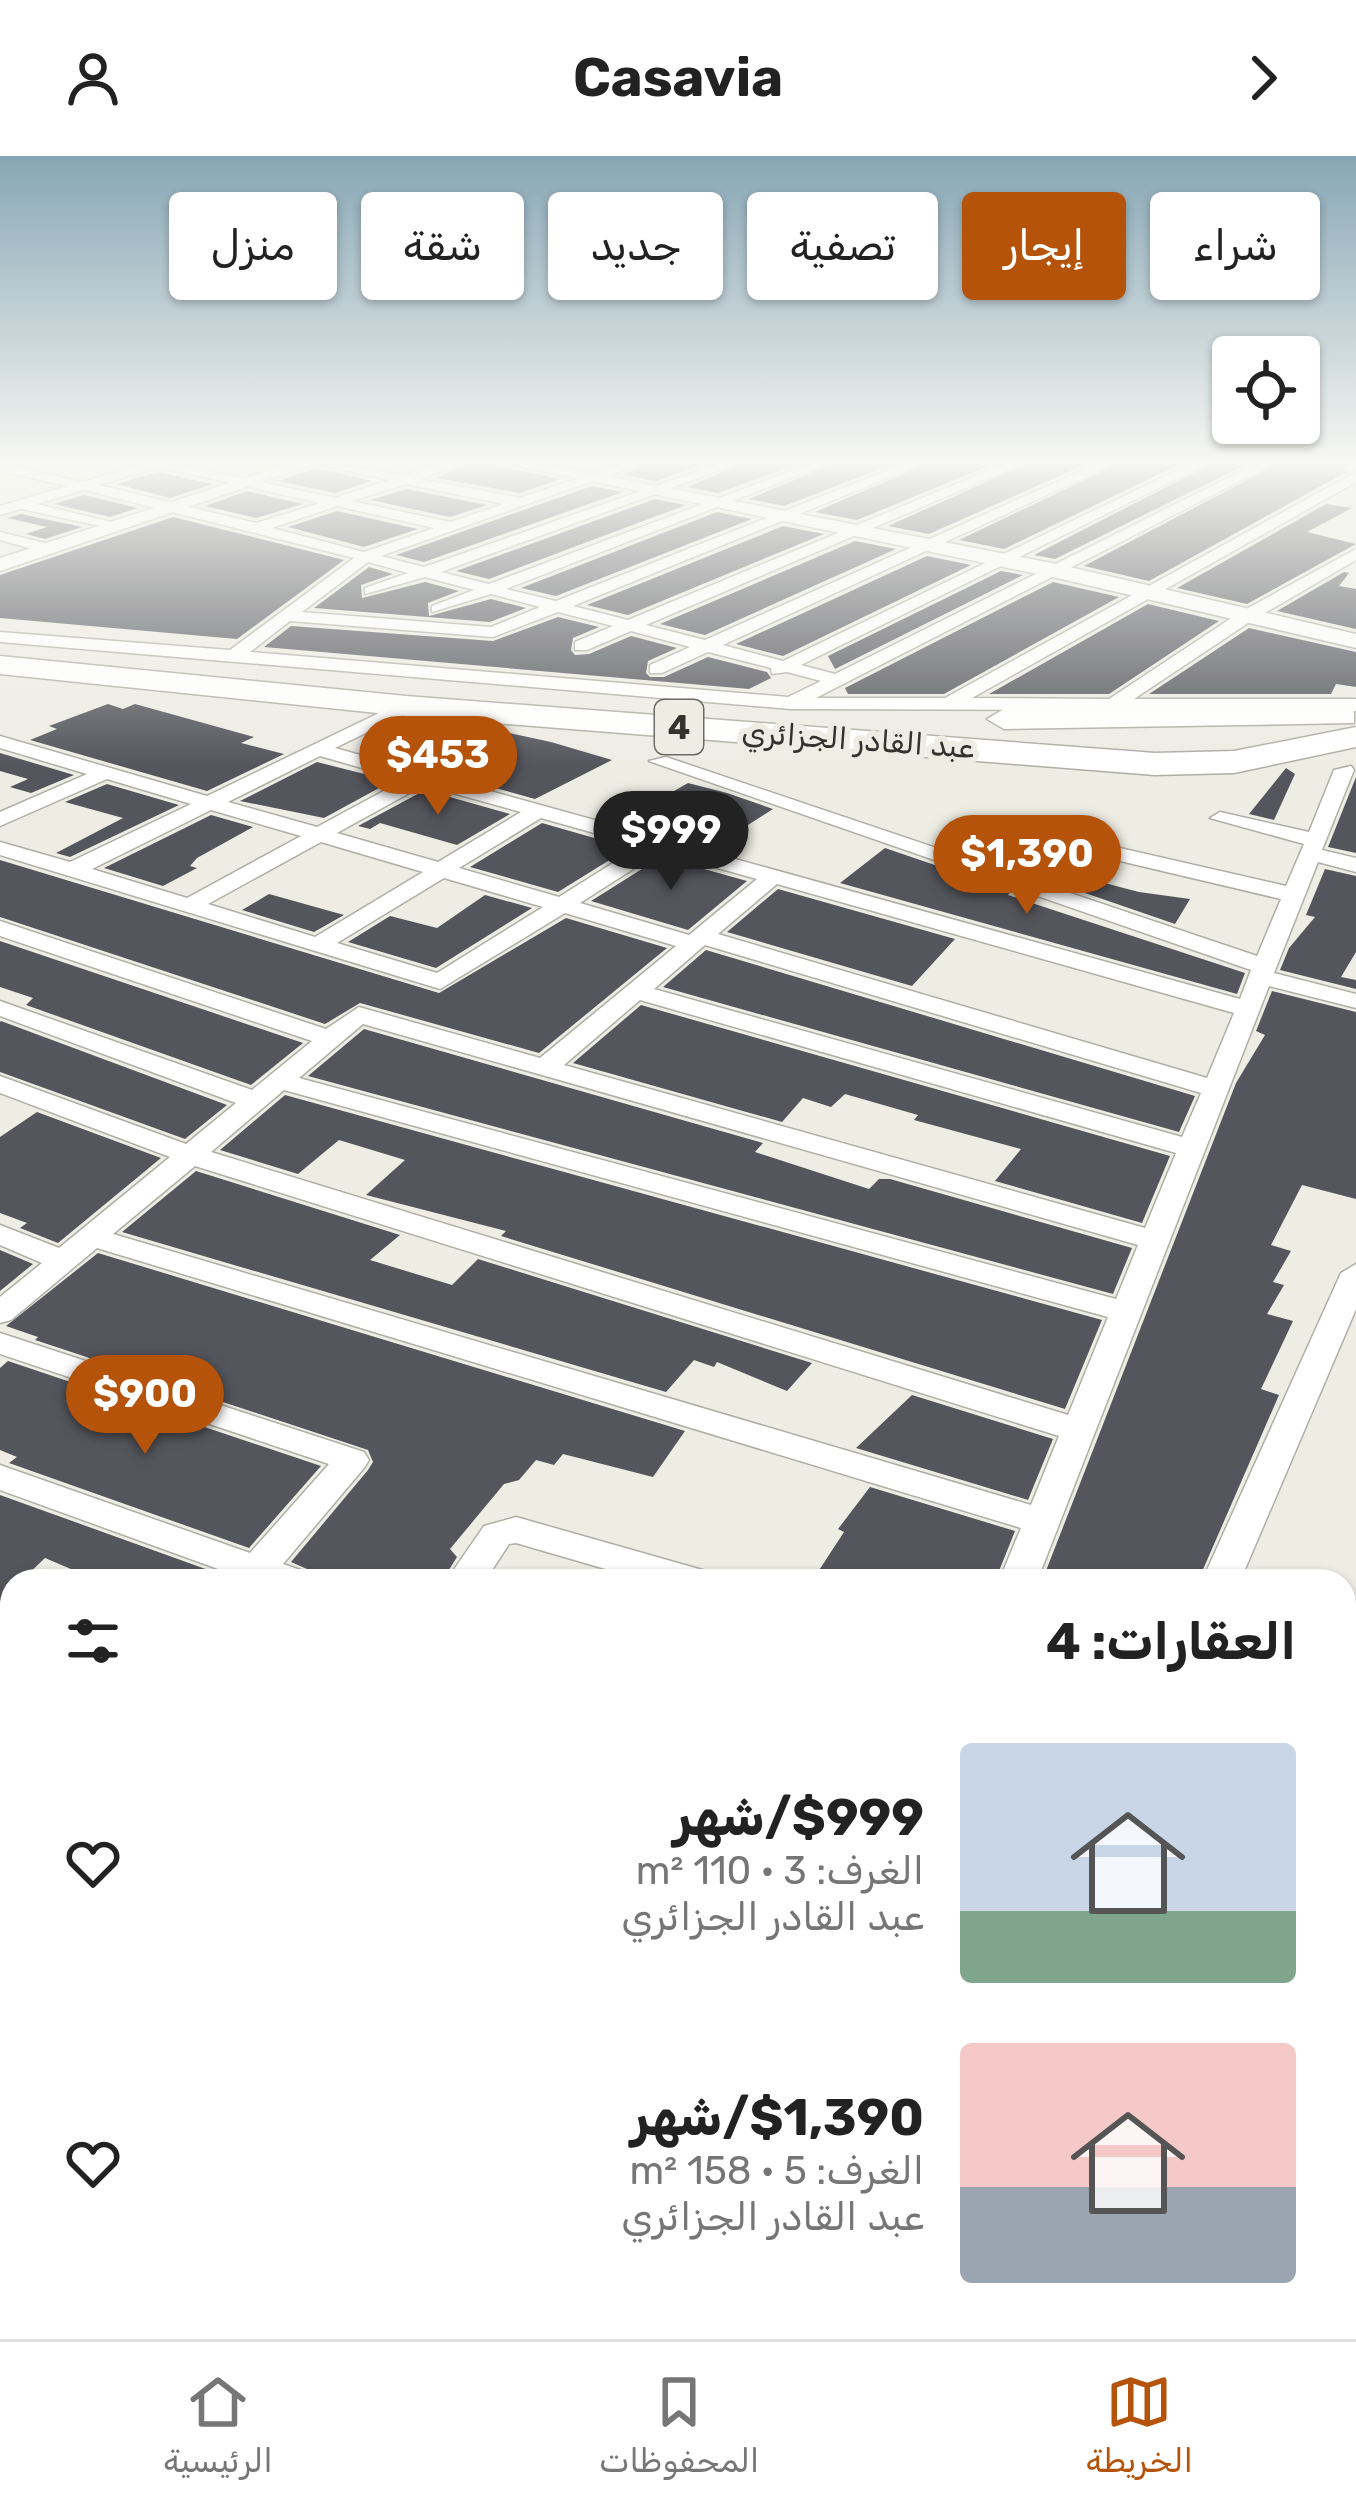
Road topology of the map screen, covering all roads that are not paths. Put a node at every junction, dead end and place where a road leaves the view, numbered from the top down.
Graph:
1 (356, 564) edge
2 (396, 564) edge
3 (448, 564) edge
4 (556, 564) edge
5 (664, 564) edge
6 (776, 564) edge
7 (884, 564) edge
8 (990, 564) edge
9 (1023, 564) edge
10 (1071, 564) edge
11 (1202, 564) edge
12 (1339, 564) edge
13 (1057, 571) junction
14 (425, 572) junction
15 (491, 589) junction
16 (371, 591) dead end
17 (1149, 594) junction
18 (558, 606) junction
19 (438, 609) dead end
20 (286, 616) junction
21 (1245, 617) junction
22 (630, 625) junction
23 (0, 637) edge
24 (1356, 641) edge
25 (580, 646) dead end
26 (707, 646) junction
27 (0, 650) edge
28 (234, 656) junction
29 (0, 665) edge
30 (786, 666) junction
31 (656, 669) dead end
32 (837, 680) junction
33 (718, 699) junction
34 (791, 703) junction
35 (1356, 705) edge
36 (406, 706) junction
37 (945, 706) junction
38 (1100, 713) junction
39 (1356, 716) edge
40 (1238, 718) junction
41 (3, 745) edge
42 (317, 749) junction
43 (1350, 753) edge
44 (1268, 757) junction
45 (1113, 760) junction
46 (658, 761) dead end
47 (105, 772) junction
48 (424, 777) junction
49 (204, 802) junction
50 (539, 810) junction
51 (1220, 818) dead end
52 (0, 820) edge
53 (1010, 829) dead end
54 (318, 836) junction
55 (659, 843) junction
56 (1313, 847) junction
57 (0, 848) edge
58 (1356, 865) edge
59 (72, 870) junction
60 (440, 870) junction
61 (774, 876) junction
62 (1294, 895) junction
63 (563, 905) junction
64 (188, 906) junction
65 (0, 928) edge
66 (698, 940) junction
67 (318, 945) junction
68 (1263, 972) junction
69 (635, 991) junction
70 (1356, 1001) edge
71 (0, 1008) edge
72 (1248, 1009) junction
73 (330, 1039) junction
74 (545, 1067) junction
75 (280, 1081) junction
76 (0, 1084) edge
77 (1216, 1090) junction
78 (256, 1101) junction
79 (1190, 1148) junction
80 (190, 1155) junction
81 (0, 1234) edge
82 (92, 1237) junction
83 (1157, 1240) junction
84 (63, 1261) junction
85 (1356, 1273) edge
86 (1126, 1312) junction
87 (0, 1313) edge
88 (1346, 1325) edge
89 (0, 1343) edge
90 (1079, 1430) junction
91 (0, 1477) edge
92 (1042, 1521) junction
93 (246, 1569) edge
94 (270, 1569) edge
95 (473, 1569) edge
96 (651, 1569) edge
97 (1023, 1569) edge
98 (1227, 1569) edge

1 - 20 street
2 - 14 street
3 - 14 street
4 - 15 street
5 - 18 street
6 - 22 street
7 - 26 street
8 - 30 street
9 - 13 street
10 - 13 street
11 - 17 street
12 - 21 street
13 - 17 street
13 - 32 street
14 - 15 street
14 - 16 street
15 - 18 street
15 - 19 street
17 - 21 street
17 - 37 street
18 - 20 street
18 - 22 street
20 - 28 street
21 - 24 street
21 - 38 street
22 - 25 street
22 - 26 street
23 - 28 street
26 - 30 street
26 - 31 street
27 - 38 highway, عبد القادر الجزائري / 4
28 - 33 street
29 - 36 highway, عبد القادر الجزائري / 4
30 - 32 street
30 - 33 street
32 - 34 street
33 - 34 street
34 - 37 street
35 - 38 street
36 - 42 street
36 - 45 highway, عبد القادر الجزائري / 4
37 - 38 street
38 - 40 highway, عبد القادر الجزائري / 4
38 - 45 highway
39 - 40 highway, عبد القادر الجزائري / 4
40 - 44 highway
41 - 47 street
42 - 48 street
42 - 49 street
43 - 44 highway, عبد القادر الجزائري / 4
43 - 56 street
44 - 45 highway, عبد القادر الجزائري / 4
46 - 68 street
47 - 49 street
47 - 52 street
48 - 50 street
48 - 54 street
49 - 54 street
49 - 59 street
50 - 55 street
50 - 60 street
51 - 56 street
53 - 62 street
54 - 60 street
54 - 64 street
55 - 61 street
55 - 63 street
56 - 58 street
56 - 62 street
57 - 59 street
59 - 64 street
60 - 63 street
60 - 67 street
61 - 66 street
61 - 72 street
62 - 68 street
63 - 66 street
63 - 67 street
64 - 67 street
65 - 73 street
66 - 69 street
66 - 77 street
68 - 70 street
68 - 72 street
69 - 74 street
69 - 79 street
71 - 78 street
72 - 77 street
73 - 74 street
73 - 75 street
74 - 83 street
75 - 78 street
75 - 86 street
76 - 80 street
77 - 79 street
78 - 80 street
79 - 83 street
80 - 82 street
80 - 90 street
81 - 84 street
82 - 84 street
82 - 92 street
83 - 86 street
84 - 87 street
85 - 88 street
86 - 90 street
88 - 98 street
89 - 94 street
90 - 92 street
91 - 93 street
92 - 97 street
95 - 96 street

